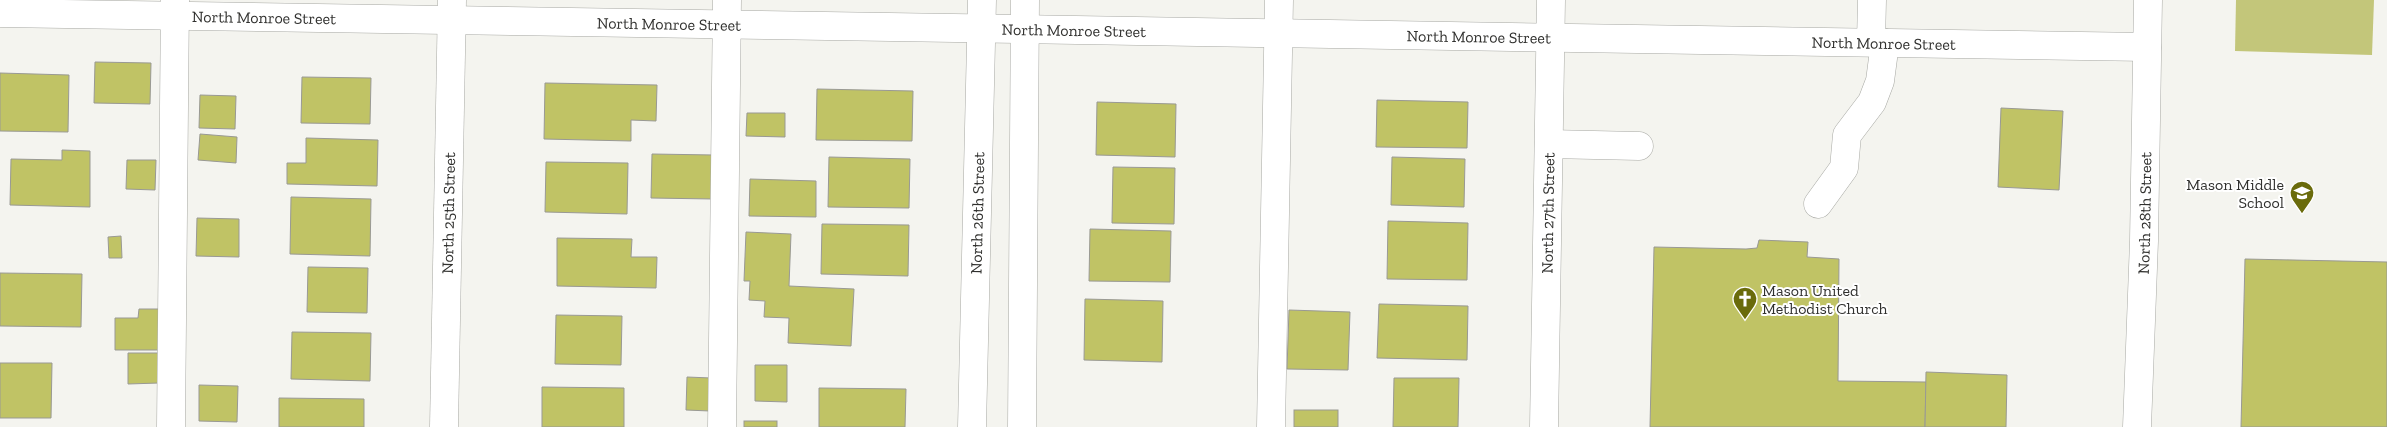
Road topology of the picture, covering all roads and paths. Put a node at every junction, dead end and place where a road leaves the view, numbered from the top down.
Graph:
1 (982, 0) edge
2 (1025, 0) edge
3 (1279, 0) edge
4 (1551, 0) edge
5 (1872, 0) edge
6 (2148, 0) edge
7 (175, 8) edge
8 (451, 10) edge
9 (727, 12) edge
10 (0, 13) edge
11 (982, 29) junction
12 (1024, 30) junction
13 (1279, 33) junction
14 (1551, 37) junction
15 (1878, 43) junction
16 (2147, 47) junction
17 (1549, 144) junction
18 (1639, 146) dead end
19 (1818, 204) dead end
20 (171, 427) edge
21 (444, 427) edge
22 (722, 427) edge
23 (972, 427) edge
24 (1022, 427) edge
25 (1270, 427) edge
26 (1544, 427) edge
27 (2137, 427) edge

1 - 11 street, North 26th Street
2 - 12 street
3 - 13 street
4 - 14 street, North 27th Street
5 - 15 street
6 - 16 street, North 28th Street
7 - 8 street, North Monroe Street
7 - 10 street, North Monroe Street
7 - 20 street
8 - 9 street, North Monroe Street
8 - 21 street, North 25th Street
9 - 11 street, North Monroe Street
9 - 22 street
11 - 12 street, North Monroe Street
11 - 23 street, North 26th Street
12 - 13 street, North Monroe Street
12 - 24 street
13 - 14 street, North Monroe Street
13 - 25 street
14 - 15 street, North Monroe Street
14 - 17 street, North 27th Street
15 - 16 street, North Monroe Street
15 - 19 street
16 - 27 street, North 28th Street
17 - 18 street
17 - 26 street, North 27th Street

